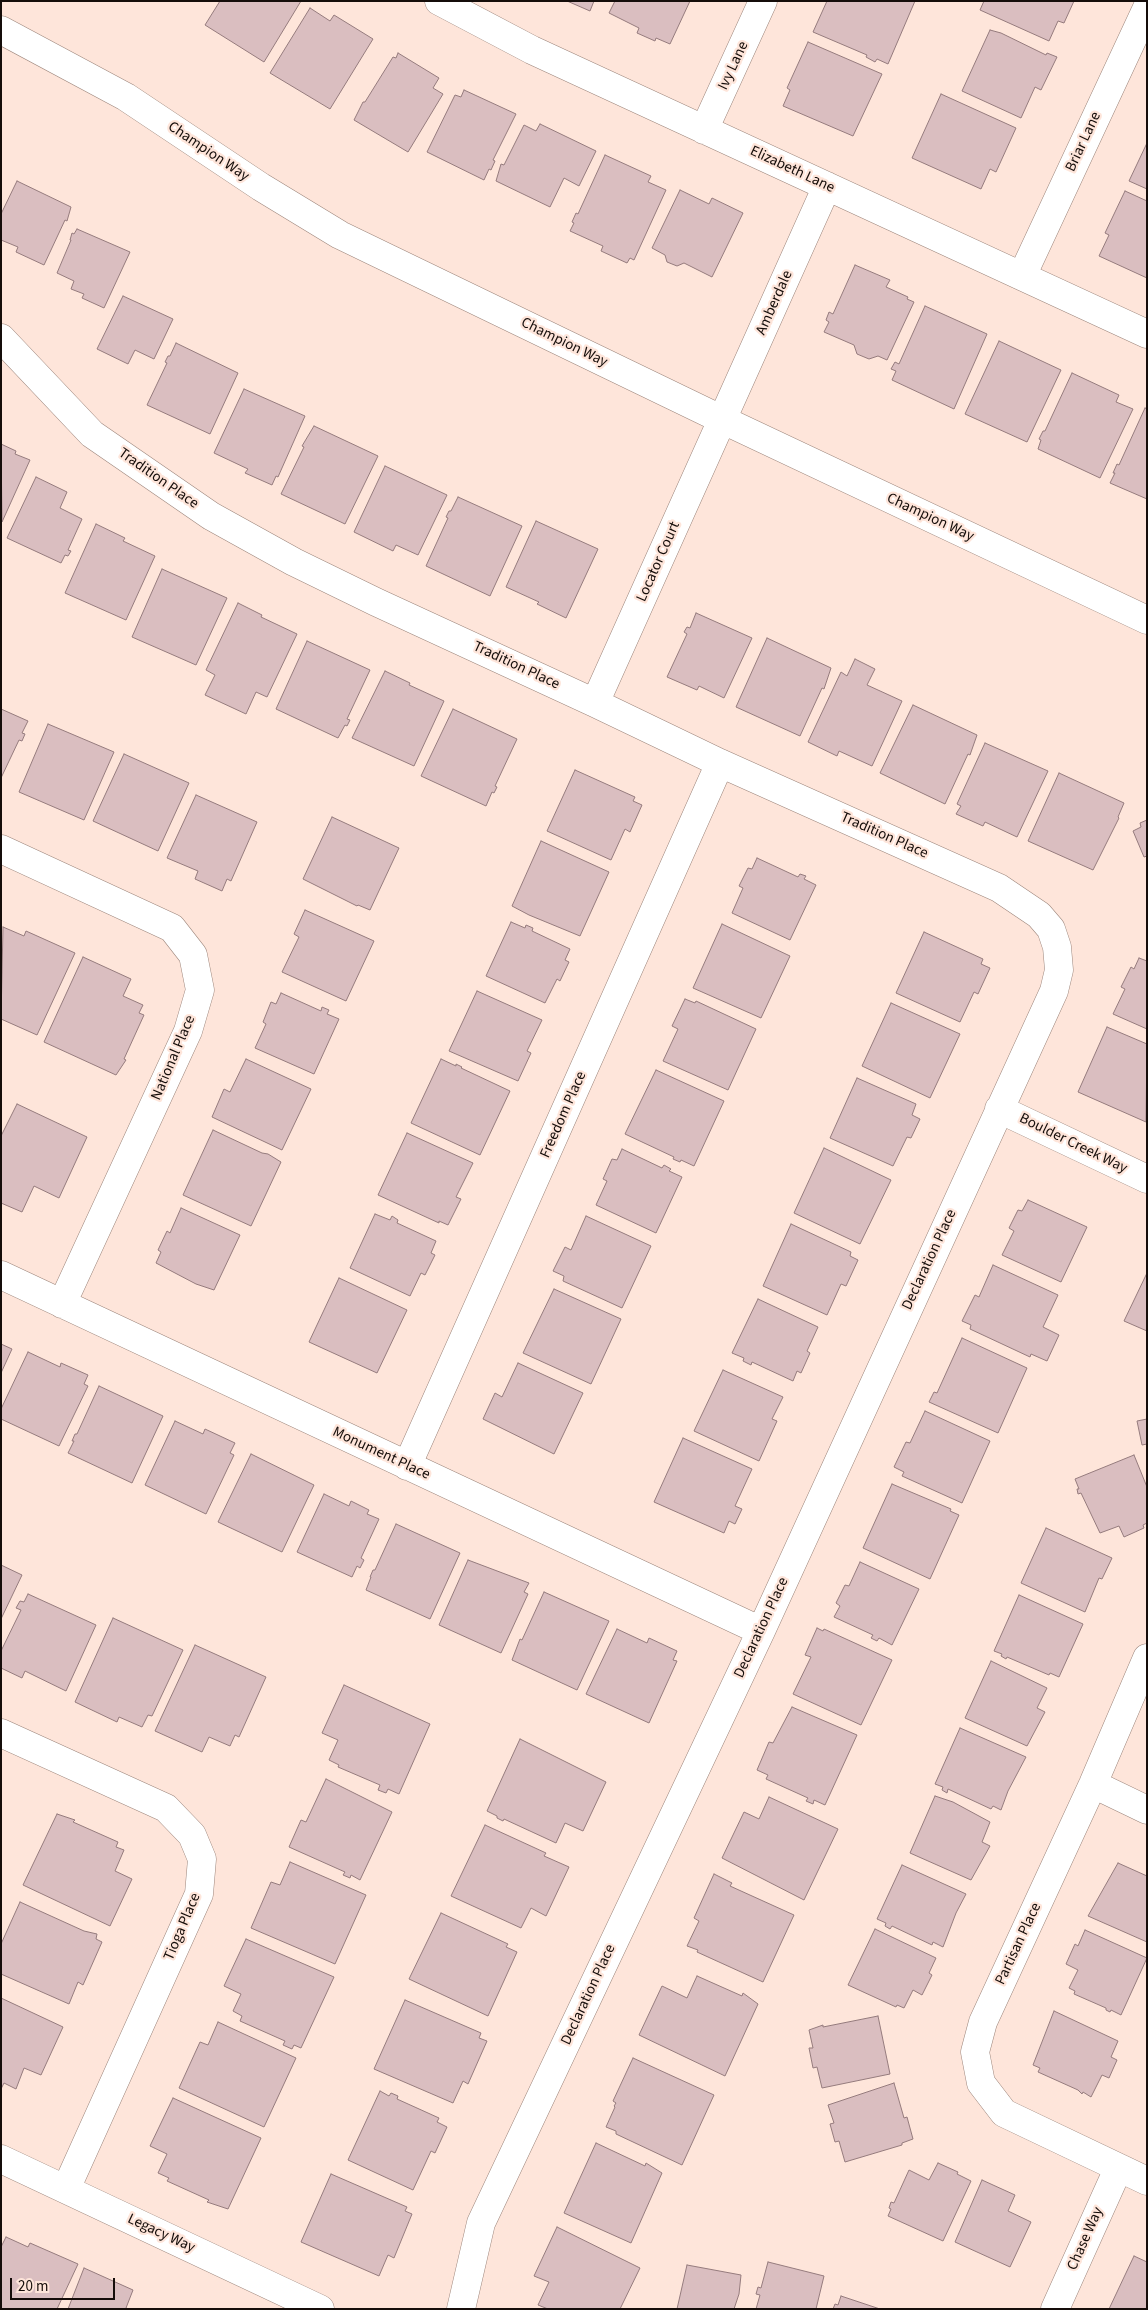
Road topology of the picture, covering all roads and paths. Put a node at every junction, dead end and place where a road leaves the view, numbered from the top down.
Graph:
1 (439, 1) edge
2 (763, 1) edge
3 (1147, 8) edge
4 (1, 30) edge
5 (704, 130) junction
6 (827, 186) junction
7 (1022, 276) junction
8 (1147, 334) edge
9 (1, 338) edge
10 (723, 420) junction
11 (1147, 620) edge
12 (595, 703) junction
13 (720, 763) junction
14 (1, 849) edge
15 (1057, 947) joint
16 (999, 1109) junction
17 (1147, 1180) edge
18 (1, 1275) edge
19 (62, 1304) junction
20 (407, 1466) junction
21 (762, 1631) junction
22 (1147, 1658) edge
23 (1, 1733) edge
24 (1092, 1784) junction
25 (1147, 1810) edge
26 (1, 2159) edge
27 (1118, 2169) junction
28 (1147, 2182) edge
29 (66, 2189) junction
30 (320, 2309) edge
31 (461, 2309) edge
32 (1054, 2309) edge

1 - 5 street, Elizabeth Lane
2 - 5 street, Ivy Lane
3 - 7 street, Briar Lane
4 - 10 street, Champion Way
5 - 6 street, Elizabeth Lane
6 - 7 street, Elizabeth Lane
6 - 10 street, Amberdale
7 - 8 street, Elizabeth Lane
9 - 12 street, Tradition Place
10 - 11 street, Champion Way
10 - 12 street, Locator Court
12 - 13 street, Tradition Place
13 - 15 street, Tradition Place
13 - 20 street, Freedom Place
14 - 19 street, National Place
15 - 16 street, Declaration Place
16 - 17 street, Boulder Creek Way
16 - 21 street, Declaration Place
18 - 19 street, Monument Place
19 - 20 street, Monument Place
20 - 21 street, Monument Place
21 - 31 street, Declaration Place
22 - 24 street, Partisan Place
23 - 29 street, Tioga Place
24 - 25 street
24 - 27 street, Partisan Place
26 - 29 street, Legacy Way
27 - 28 street, Partisan Place
27 - 32 street, Chase Way
29 - 30 street, Legacy Way

